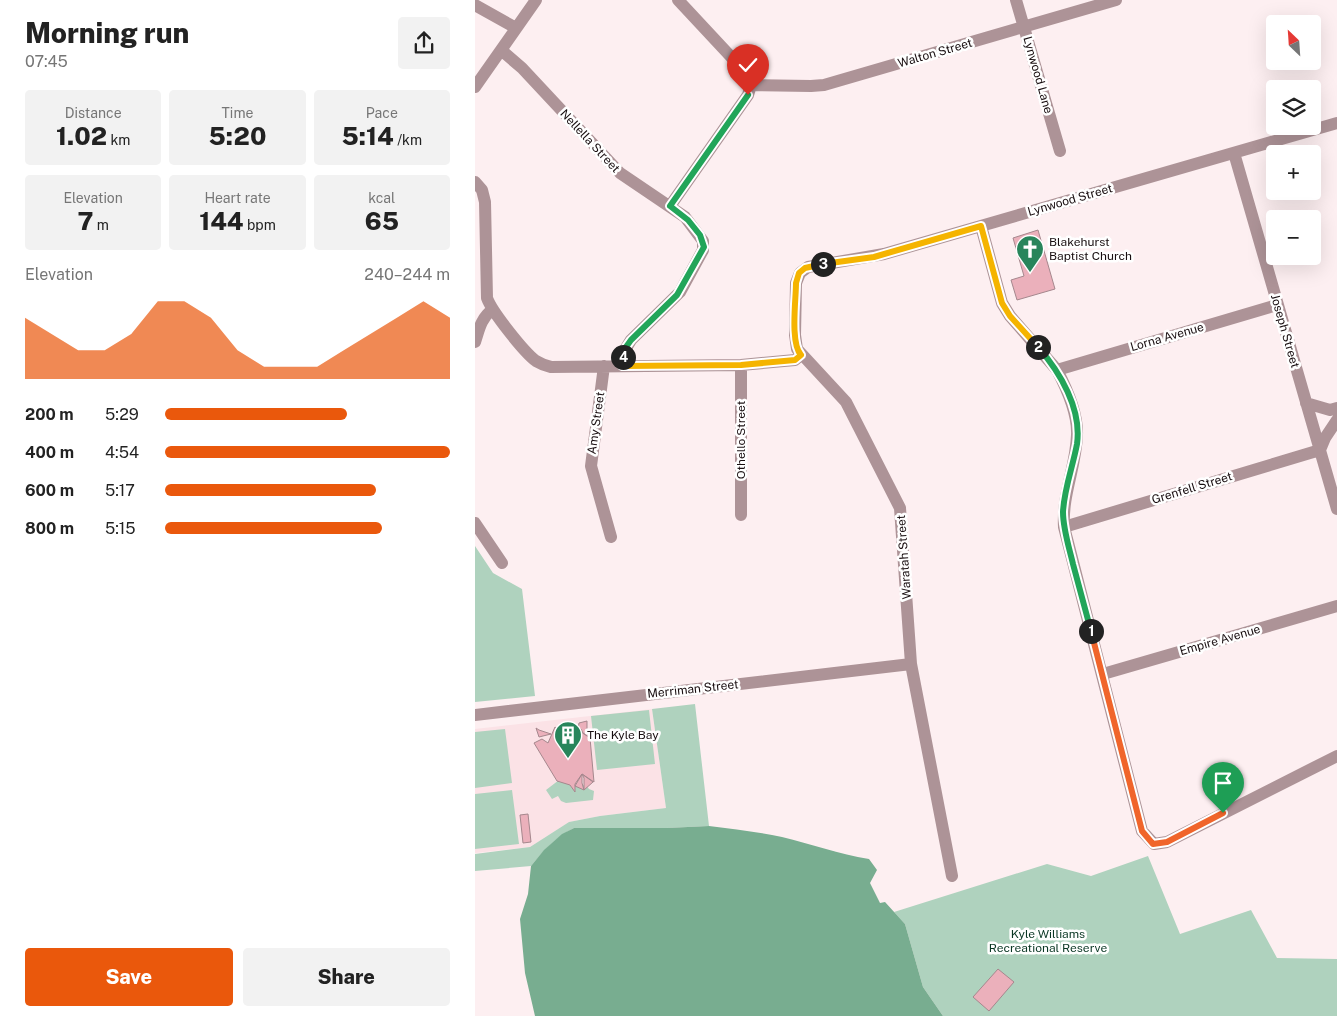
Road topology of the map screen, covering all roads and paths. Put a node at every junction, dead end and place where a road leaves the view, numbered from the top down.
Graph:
1 (536, 0) edge
2 (679, 0) edge
3 (1016, 0) edge
4 (1116, 0) edge
5 (475, 5) edge
6 (1024, 27) junction
7 (516, 28) junction
8 (501, 50) junction
9 (751, 85) junction
10 (475, 87) edge
11 (1337, 123) edge
12 (1060, 151) dead end
13 (1234, 152) junction
14 (475, 182) edge
15 (670, 206) junction
16 (981, 226) junction
17 (802, 269) joint
18 (1277, 305) junction
19 (492, 310) junction
20 (475, 342) edge
21 (801, 355) junction
22 (741, 365) junction
23 (604, 366) junction
24 (622, 366) junction
25 (1057, 370) junction
26 (1306, 403) junction
27 (1337, 408) edge
28 (1337, 420) edge
29 (1320, 450) junction
30 (1337, 509) edge
31 (741, 516) dead end
32 (475, 524) edge
33 (1065, 527) junction
34 (611, 537) dead end
35 (502, 562) dead end
36 (1337, 606) edge
37 (911, 664) junction
38 (1103, 674) junction
39 (475, 715) edge
40 (1337, 756) edge
41 (952, 876) dead end

1 - 7 street
2 - 9 street
3 - 6 street, Lynwood Lane
4 - 6 street, Walton Street
5 - 7 street
6 - 9 street, Walton Street
6 - 12 street, Lynwood Lane
7 - 8 street
8 - 10 street
8 - 15 street, Nellella Street
9 - 15 street
11 - 13 street, Lynwood Street
13 - 16 street, Lynwood Street
13 - 18 street, Joseph Street
14 - 19 street
15 - 24 street, Nellella Street
16 - 17 street, Lynwood Street
16 - 25 street
17 - 21 street, Waratah Street
18 - 25 street, Lorna Avenue
18 - 26 street, Joseph Street
19 - 20 street
19 - 23 street
21 - 22 street
21 - 37 street, Waratah Street
22 - 24 street
22 - 31 street, Othello Street
23 - 24 street
23 - 34 street, Amy Street
25 - 33 street
26 - 27 street
26 - 29 street, Joseph Street
28 - 29 street
29 - 30 street, Joseph Street
29 - 33 street, Grenfell Street
32 - 35 street
33 - 38 street
36 - 38 street, Empire Avenue
37 - 39 street, Merriman Street
37 - 41 street, Waratah Street
38 - 40 street

